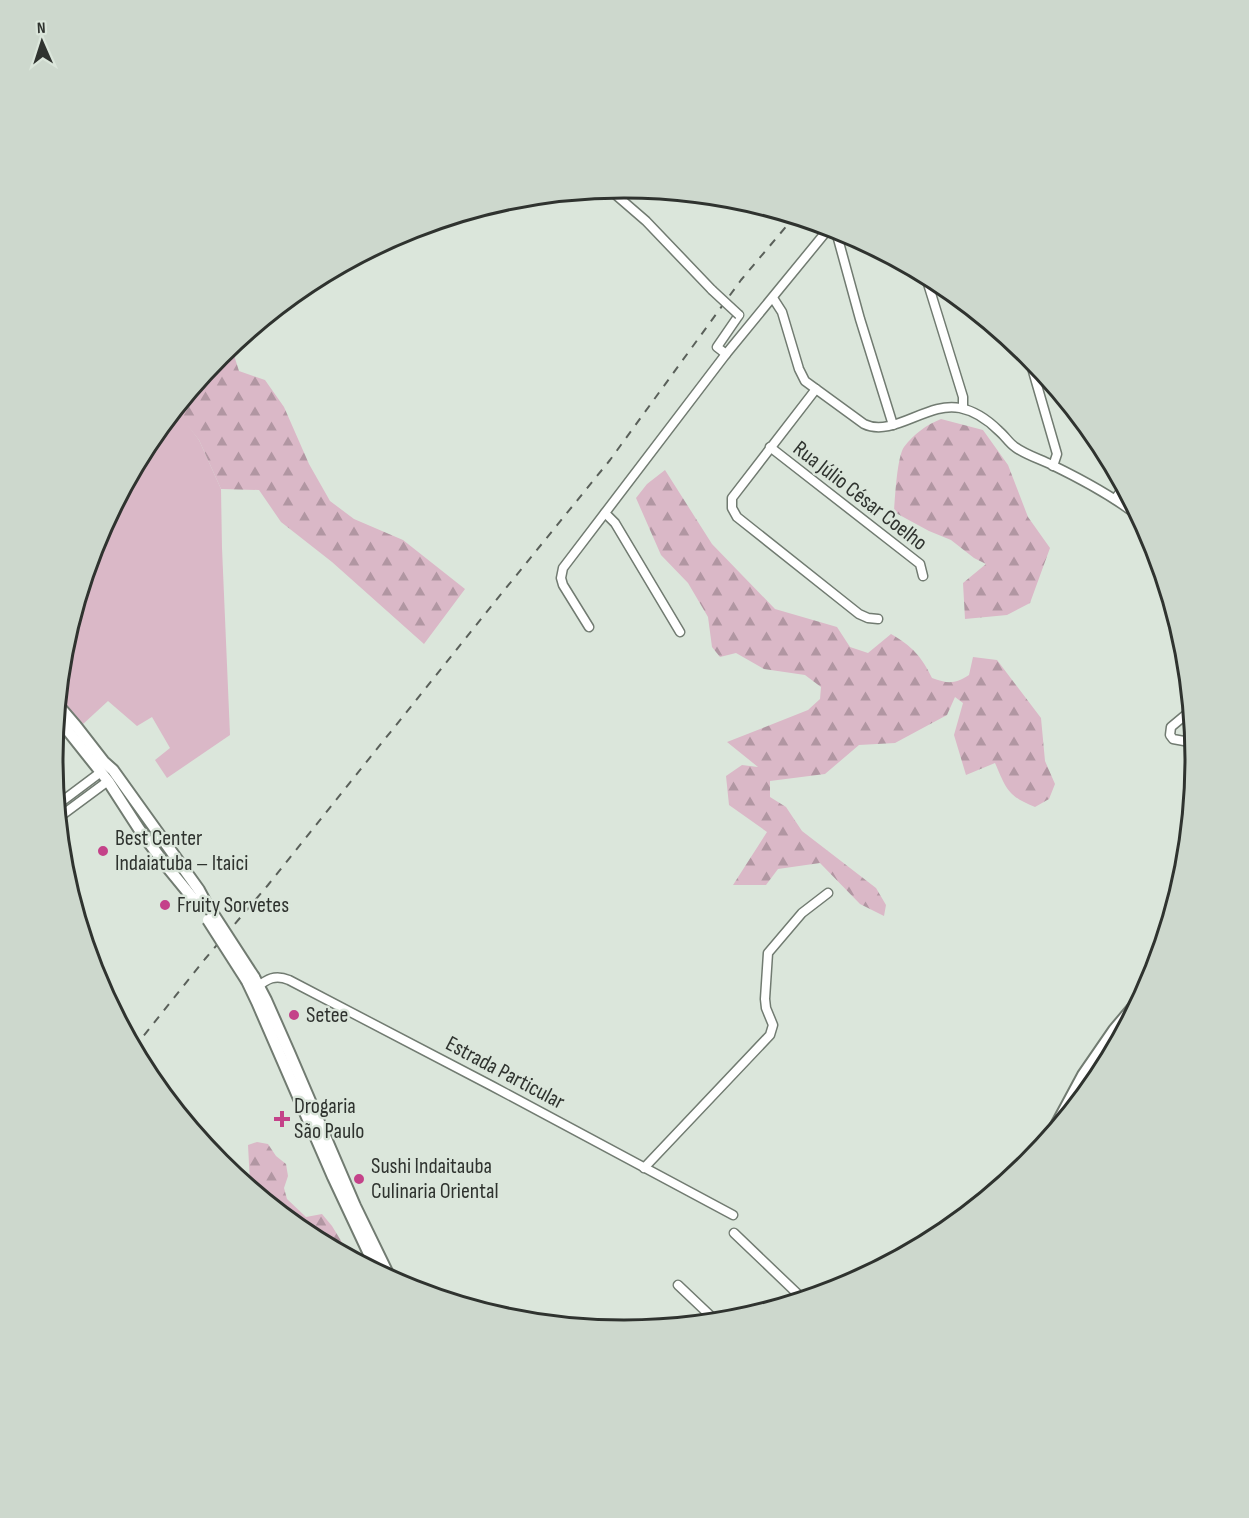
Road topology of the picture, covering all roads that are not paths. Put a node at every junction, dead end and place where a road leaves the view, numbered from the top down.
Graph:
1 (619, 197) edge
2 (824, 234) edge
3 (838, 240) edge
4 (929, 288) edge
5 (773, 298) junction
6 (726, 354) junction
7 (1034, 375) edge
8 (816, 389) junction
9 (963, 408) junction
10 (893, 425) junction
11 (770, 447) junction
12 (1053, 465) junction
13 (1120, 495) edge
14 (1115, 499) junction
15 (1126, 507) edge
16 (605, 513) junction
17 (923, 576) dead end
18 (878, 619) dead end
19 (589, 627) dead end
20 (680, 632) dead end
21 (65, 713) edge
22 (1184, 716) edge
23 (64, 725) edge
24 (1186, 741) edge
25 (104, 772) junction
26 (129, 791) junction
27 (74, 792) junction
28 (64, 799) edge
29 (81, 801) junction
30 (66, 812) edge
31 (828, 892) dead end
32 (203, 905) junction
33 (253, 984) junction
34 (1120, 1023) edge
35 (1067, 1105) edge
36 (644, 1168) junction
37 (733, 1215) dead end
38 (734, 1233) dead end
39 (372, 1261) edge
40 (385, 1267) edge
41 (678, 1285) dead end
42 (797, 1293) edge
43 (709, 1314) edge

1 - 6 street, bridge
2 - 5 street
3 - 10 street
4 - 9 street
5 - 6 street
5 - 8 street
6 - 16 street
7 - 12 street
8 - 10 street
8 - 11 street
9 - 10 street
9 - 12 street
11 - 17 street, Rua Júlio César Coelho
11 - 18 street
12 - 14 street
13 - 14 street
14 - 15 street
16 - 19 street
16 - 20 street
21 - 25 main road
22 - 24 street
23 - 25 main road
25 - 26 main road
25 - 26 main road
25 - 27 street
25 - 29 street
25 - 32 main road
26 - 32 main road
27 - 28 street
27 - 29 street
29 - 30 street
31 - 36 street
32 - 33 main road, bridge
33 - 36 street, Estrada Particular
33 - 39 main road
33 - 40 main road
34 - 35 main road
36 - 37 street, Estrada Particular
38 - 42 street
41 - 43 street

